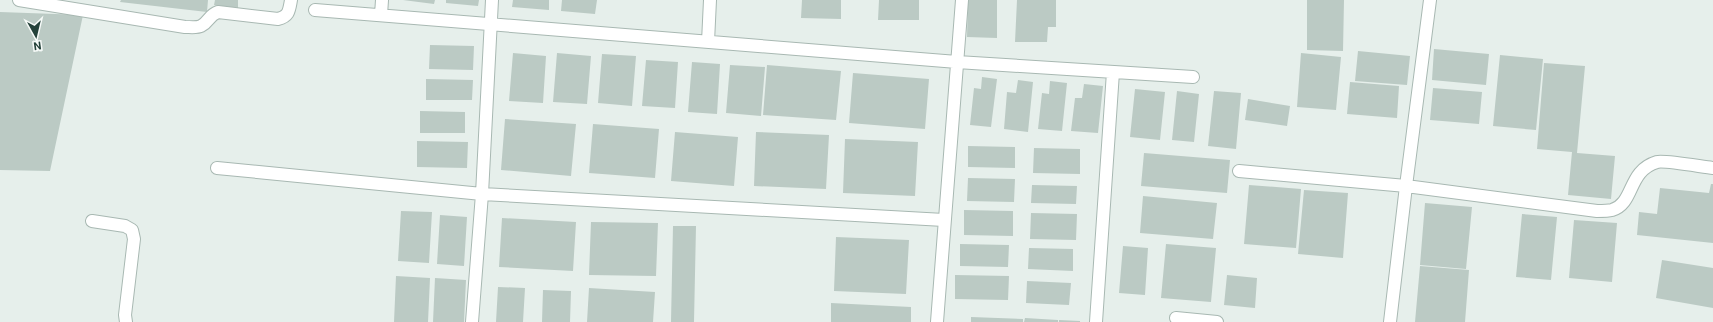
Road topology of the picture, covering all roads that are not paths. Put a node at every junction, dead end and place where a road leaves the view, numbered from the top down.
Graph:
1 (19, 0) edge
2 (291, 0) edge
3 (382, 0) edge
4 (492, 0) edge
5 (710, 0) edge
6 (962, 0) edge
7 (1430, 0) edge
8 (315, 10) dead end
9 (382, 14) junction
10 (490, 25) junction
11 (708, 42) junction
12 (956, 62) junction
13 (1113, 72) junction
14 (1193, 77) dead end
15 (217, 168) dead end
16 (1713, 168) edge
17 (1239, 171) dead end
18 (1406, 186) junction
19 (482, 194) junction
20 (944, 220) junction
21 (92, 221) dead end
22 (1176, 318) dead end
23 (126, 322) edge
24 (472, 322) edge
25 (937, 322) edge
26 (1096, 322) edge
27 (1217, 322) edge
28 (1390, 322) edge

1 - 2 street
3 - 9 street
4 - 10 street
5 - 11 street
6 - 12 street
7 - 18 street
8 - 9 street
9 - 10 street
10 - 11 street
10 - 19 street
11 - 12 street
12 - 13 street
12 - 20 street
13 - 14 street
13 - 26 street
15 - 19 street
16 - 18 street
17 - 18 street
18 - 28 street
19 - 20 street
19 - 24 street
20 - 25 street
21 - 23 street
22 - 27 street

